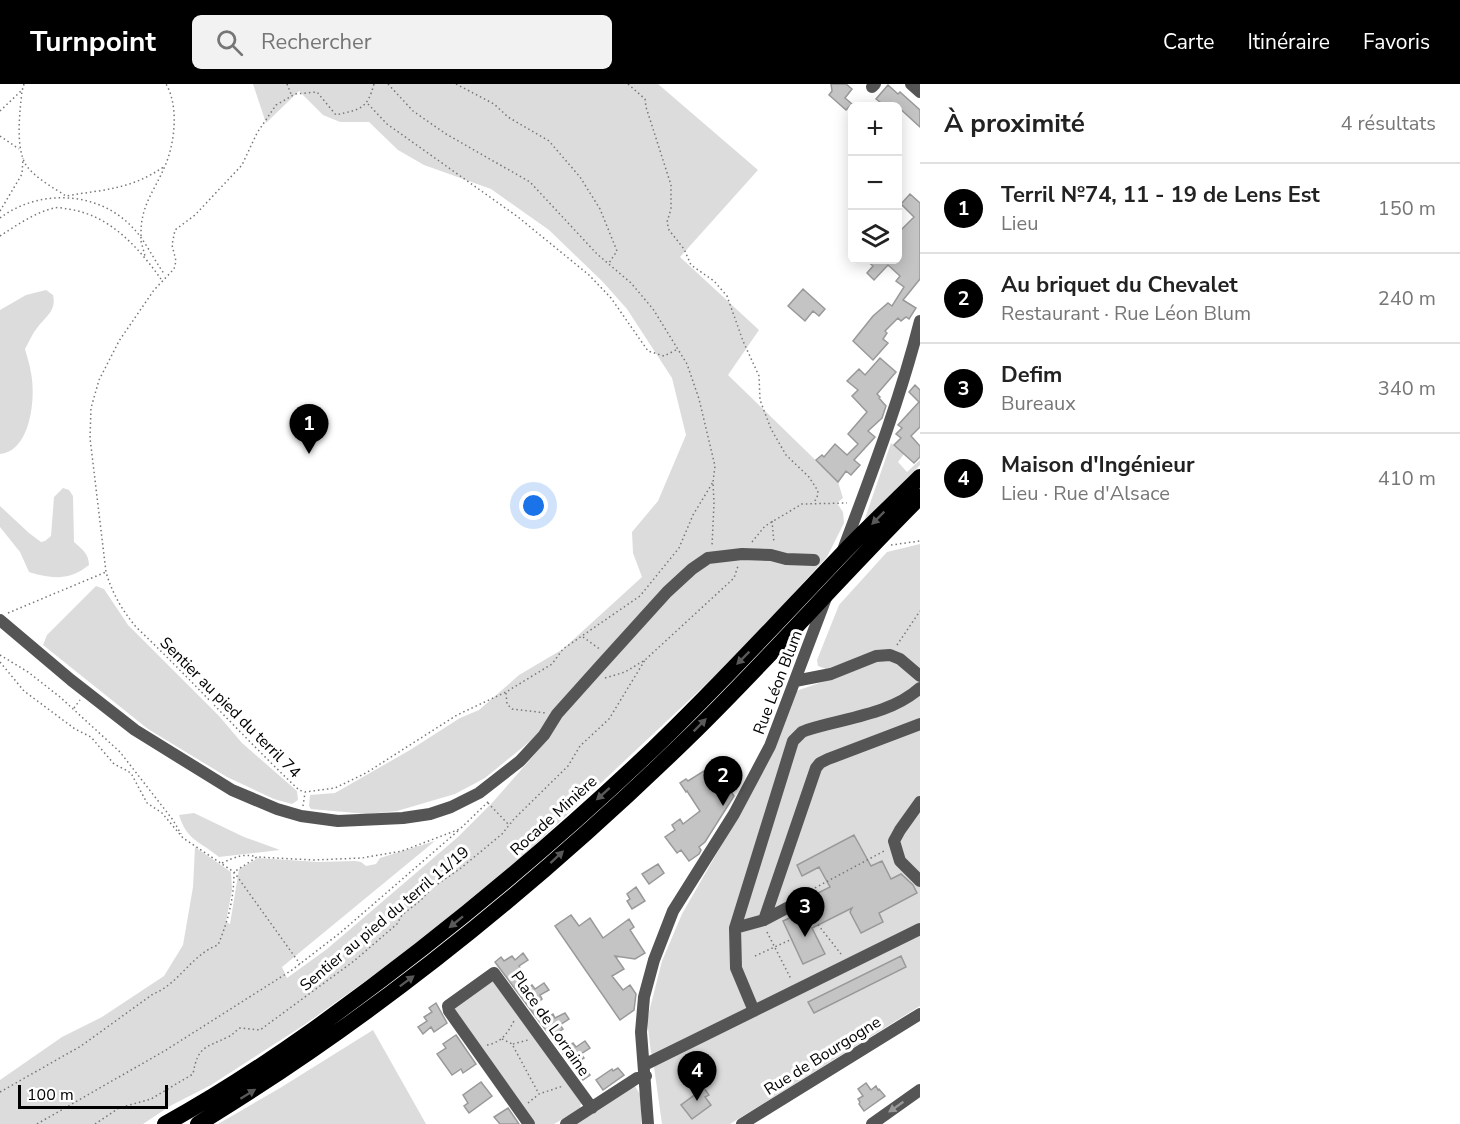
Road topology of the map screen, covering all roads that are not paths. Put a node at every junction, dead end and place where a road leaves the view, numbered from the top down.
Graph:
1 (911, 84) edge
2 (920, 92) edge
3 (920, 321) edge
4 (920, 477) edge
5 (920, 496) edge
6 (814, 560) dead end
7 (0, 618) edge
8 (920, 675) edge
9 (797, 677) junction
10 (920, 688) edge
11 (920, 724) edge
12 (920, 802) edge
13 (920, 881) edge
14 (804, 899) road end
15 (764, 920) junction
16 (735, 928) junction
17 (920, 929) edge
18 (754, 1011) junction
19 (920, 1014) edge
20 (645, 1070) junction
21 (920, 1090) edge
22 (592, 1108) junction
23 (525, 1119) edge
24 (165, 1124) edge
25 (198, 1124) edge
26 (566, 1124) edge
27 (648, 1124) edge
28 (742, 1124) edge
29 (872, 1124) edge

1 - 2 street
3 - 9 street, Rue Léon Blum
4 -> 24 highway, Rocade Minière
25 -> 5 highway, Rocade Minière
6 - 7 street
8 - 9 street
9 - 20 street, Rue Léon Blum
10 - 16 street
11 - 15 street
12 - 13 street
14 - 15 street
15 - 16 street
16 - 18 street
17 - 18 street
18 - 20 street
19 - 28 street, Rue de Bourgogne
20 - 22 street
20 - 27 street, Rue Léon Blum
21 -> 29 street
22 - 23 street, Place de Lorraine
22 - 26 street

